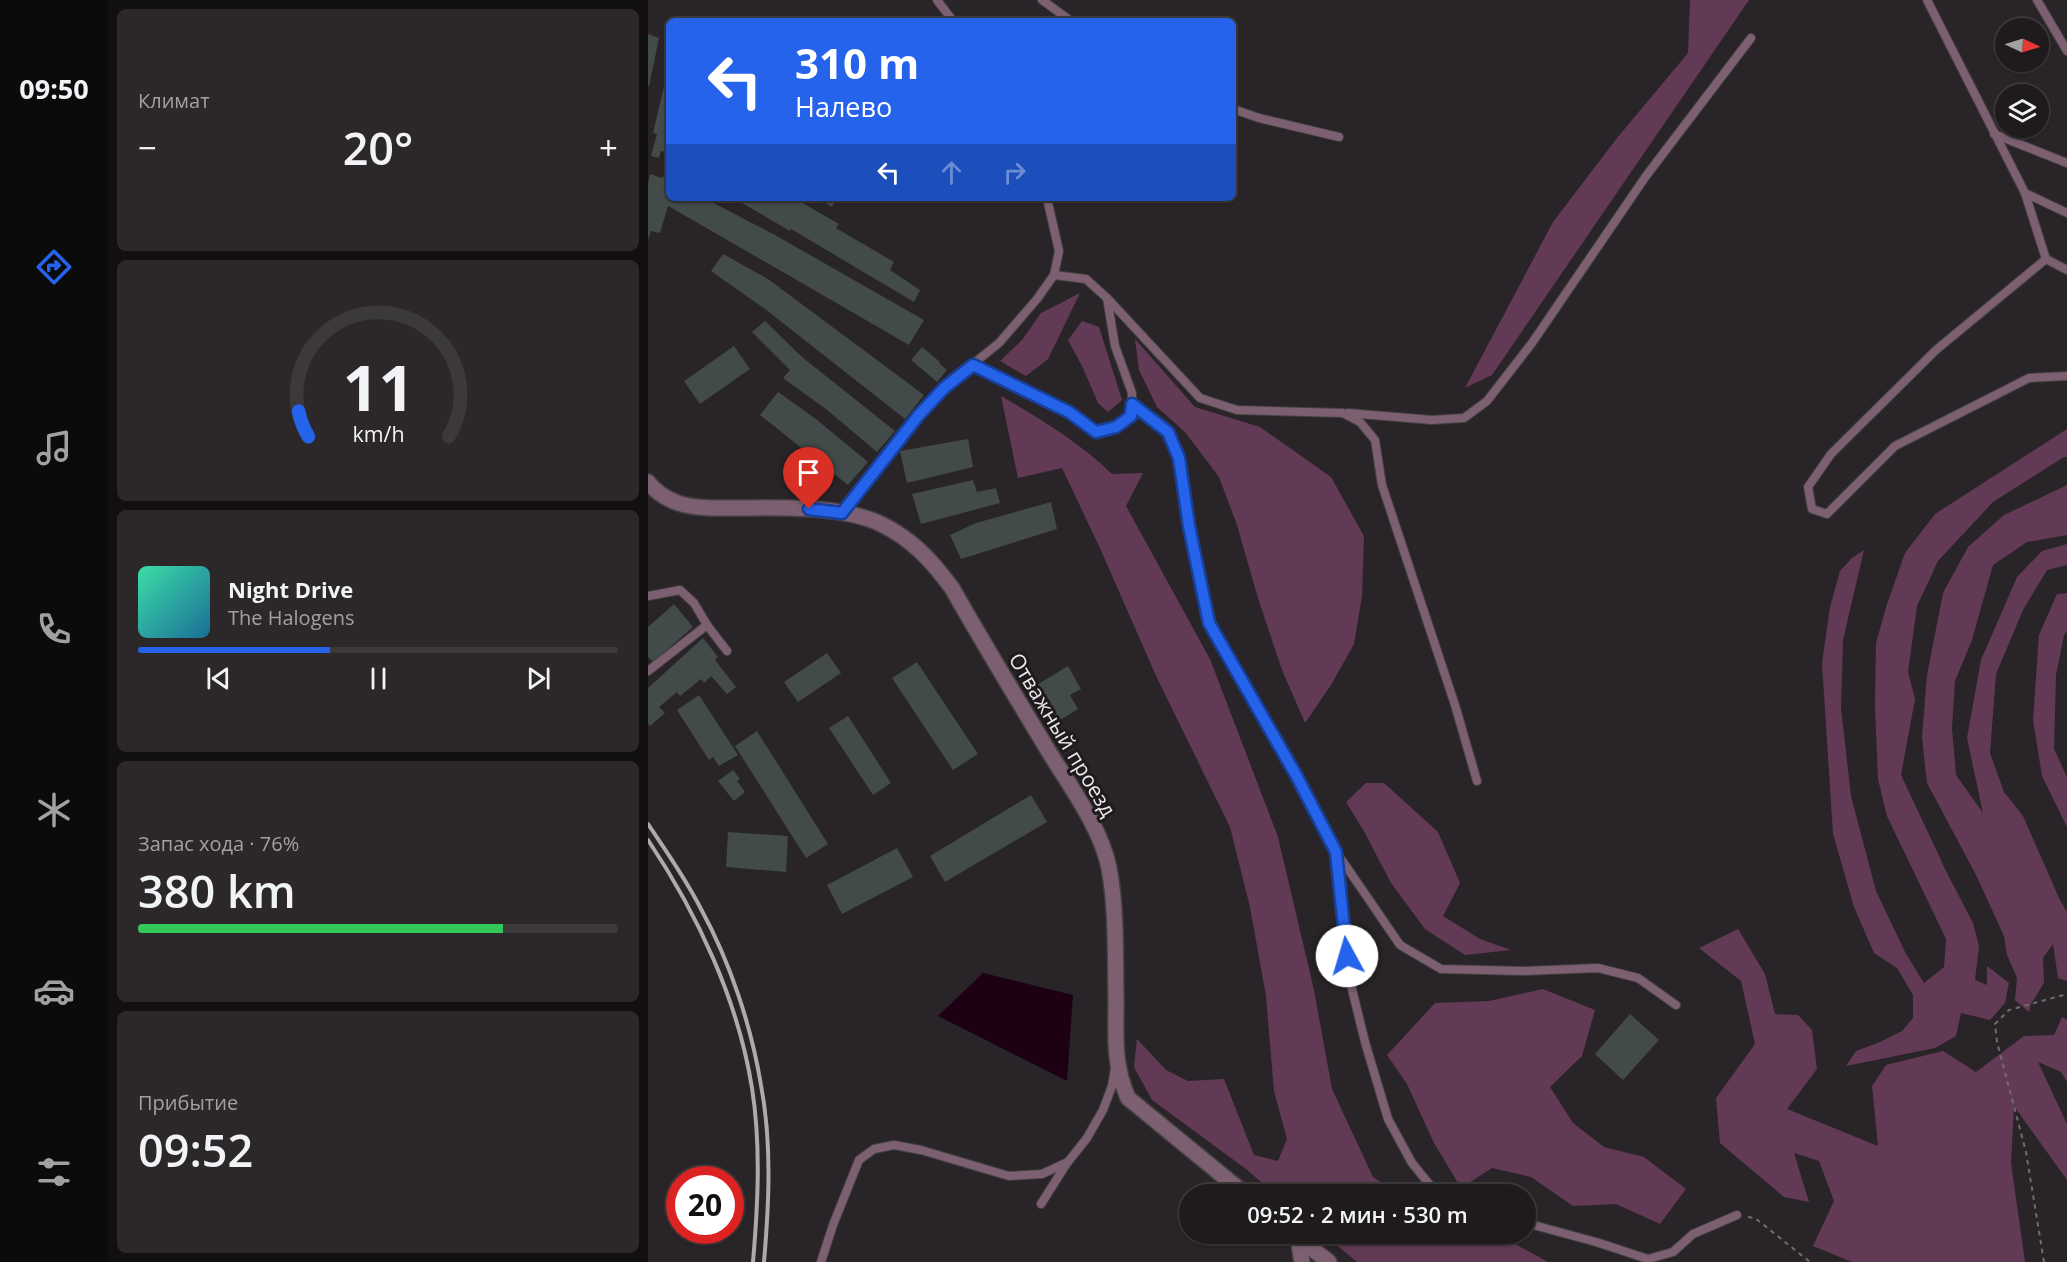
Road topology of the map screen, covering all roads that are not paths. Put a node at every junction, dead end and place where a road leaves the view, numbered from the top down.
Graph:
1 (937, 0) edge
2 (1042, 0) edge
3 (1927, 0) edge
4 (2037, 0) edge
5 (951, 18) edge
6 (1067, 18) edge
7 (1751, 38) dead end
8 (2067, 51) edge
9 (1236, 110) edge
10 (1994, 134) junction
11 (1339, 137) dead end
12 (2067, 163) edge
13 (2025, 193) junction
14 (1048, 201) edge
15 (2067, 213) edge
16 (2046, 259) junction
17 (2067, 270) edge
18 (1054, 275) junction
19 (1107, 298) junction
20 (973, 365) junction
21 (2067, 376) edge
22 (1132, 404) junction
23 (1343, 413) junction
24 (648, 482) edge
25 (842, 513) junction
26 (648, 596) edge
27 (707, 625) junction
28 (727, 651) dead end
29 (648, 671) edge
30 (1477, 781) dead end
31 (1336, 852) junction
32 (1676, 1005) dead end
33 (1116, 1060) junction
34 (1068, 1162) junction
35 (1233, 1184) edge
36 (1429, 1184) edge
37 (1041, 1204) dead end
38 (1737, 1215) road end
39 (1536, 1226) edge
40 (1297, 1244) edge
41 (1306, 1244) edge
42 (821, 1262) edge
43 (1302, 1262) edge
44 (1329, 1262) edge

1 - 5 lane
2 - 6 lane
3 - 10 lane
4 - 8 lane
7 - 23 lane
9 - 11 lane
10 - 12 lane
10 - 13 lane
13 - 15 lane
13 - 16 lane
14 - 18 lane
16 - 17 lane
16 - 21 lane
18 - 19 lane
18 - 20 lane
19 - 22 lane
19 - 23 lane
20 - 22 lane
20 - 25 lane
22 - 31 lane
23 - 30 lane
24 - 25 street, Отважный проезд
25 - 33 street, Отважный проезд
26 - 27 lane
27 - 28 lane
27 - 29 lane
31 - 32 lane
31 - 36 lane
33 - 34 lane
33 - 35 street, Отважный проезд
34 - 37 lane
34 - 42 lane
38 - 39 lane
40 - 43 street
41 - 44 street

